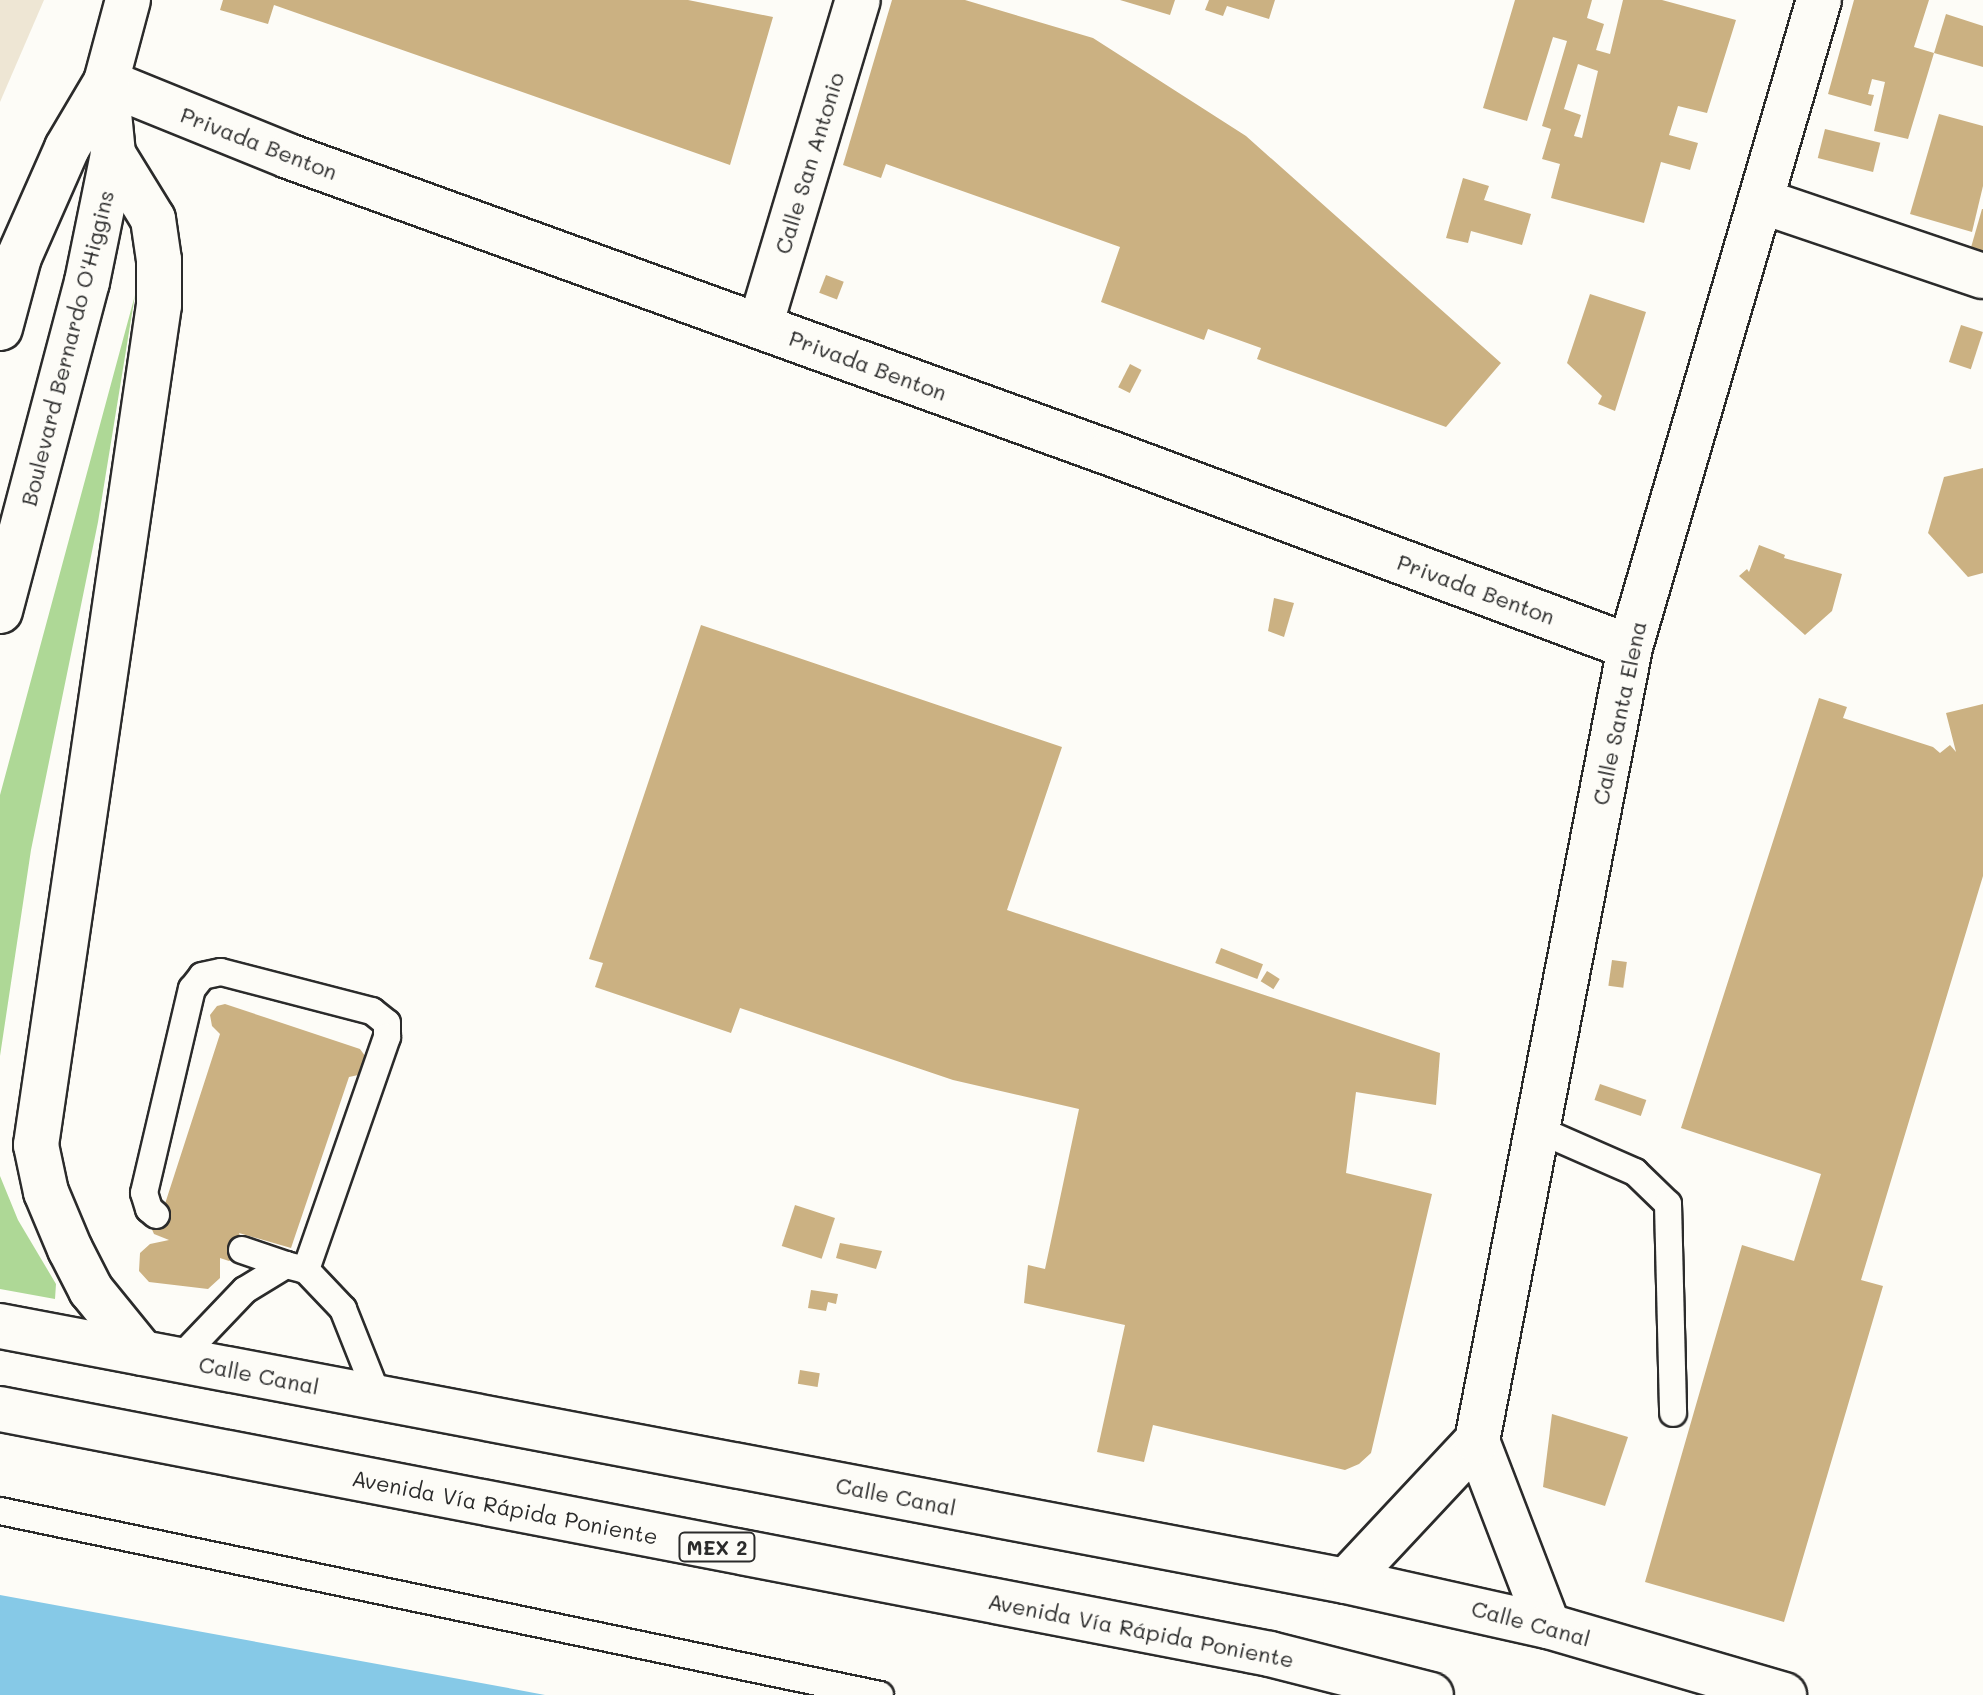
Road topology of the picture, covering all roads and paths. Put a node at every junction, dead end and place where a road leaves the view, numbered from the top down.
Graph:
1 (128, 0) edge
2 (858, 0) edge
3 (1819, 0) edge
4 (106, 82) junction
5 (67, 148) junction
6 (113, 154) junction
7 (1761, 201) junction
8 (0, 227) edge
9 (1983, 276) edge
10 (760, 326) junction
11 (0, 328) edge
12 (0, 611) edge
13 (1630, 647) junction
14 (1537, 1129) junction
15 (156, 1215) dead end
16 (242, 1250) dead end
17 (296, 1267) junction
18 (0, 1326) edge
19 (160, 1356) junction
20 (378, 1397) junction
21 (0, 1409) edge
22 (1673, 1413) dead end
23 (1477, 1441) junction
24 (0, 1511) edge
25 (1346, 1581) junction
26 (1548, 1626) junction
27 (880, 1695) edge
28 (1431, 1695) edge
29 (1784, 1695) edge

1 - 4 main road, Boulevard Bernardo O'Higgins
2 - 10 main road, Calle San Antonio
3 - 7 main road, Calle Santa Elena
4 - 5 main road, Boulevard Bernardo O'Higgins
4 - 6 main road, Boulevard Bernardo O'Higgins
4 - 10 main road, Privada Benton
5 - 8 main road
5 - 11 main road, Boulevard Bernardo O'Higgins
6 - 12 main road, Boulevard Bernardo O'Higgins
6 - 19 main road
7 - 9 main road
7 - 13 main road, Calle Santa Elena
10 - 13 main road, Privada Benton
13 - 14 main road, Calle Santa Elena
14 - 22 lane
14 - 23 main road, Calle Santa Elena
15 - 17 lane
16 - 17 lane
17 - 19 lane
17 - 20 lane
18 - 19 main road, Calle Canal
19 - 20 main road, Calle Canal
20 - 25 main road, Calle Canal
21 - 28 main road, Avenida Vía Rápida Poniente / MEX 2
23 - 25 main road
23 - 26 main road
24 - 27 lane
25 - 26 main road, Calle Canal
26 - 29 main road, Calle Canal

